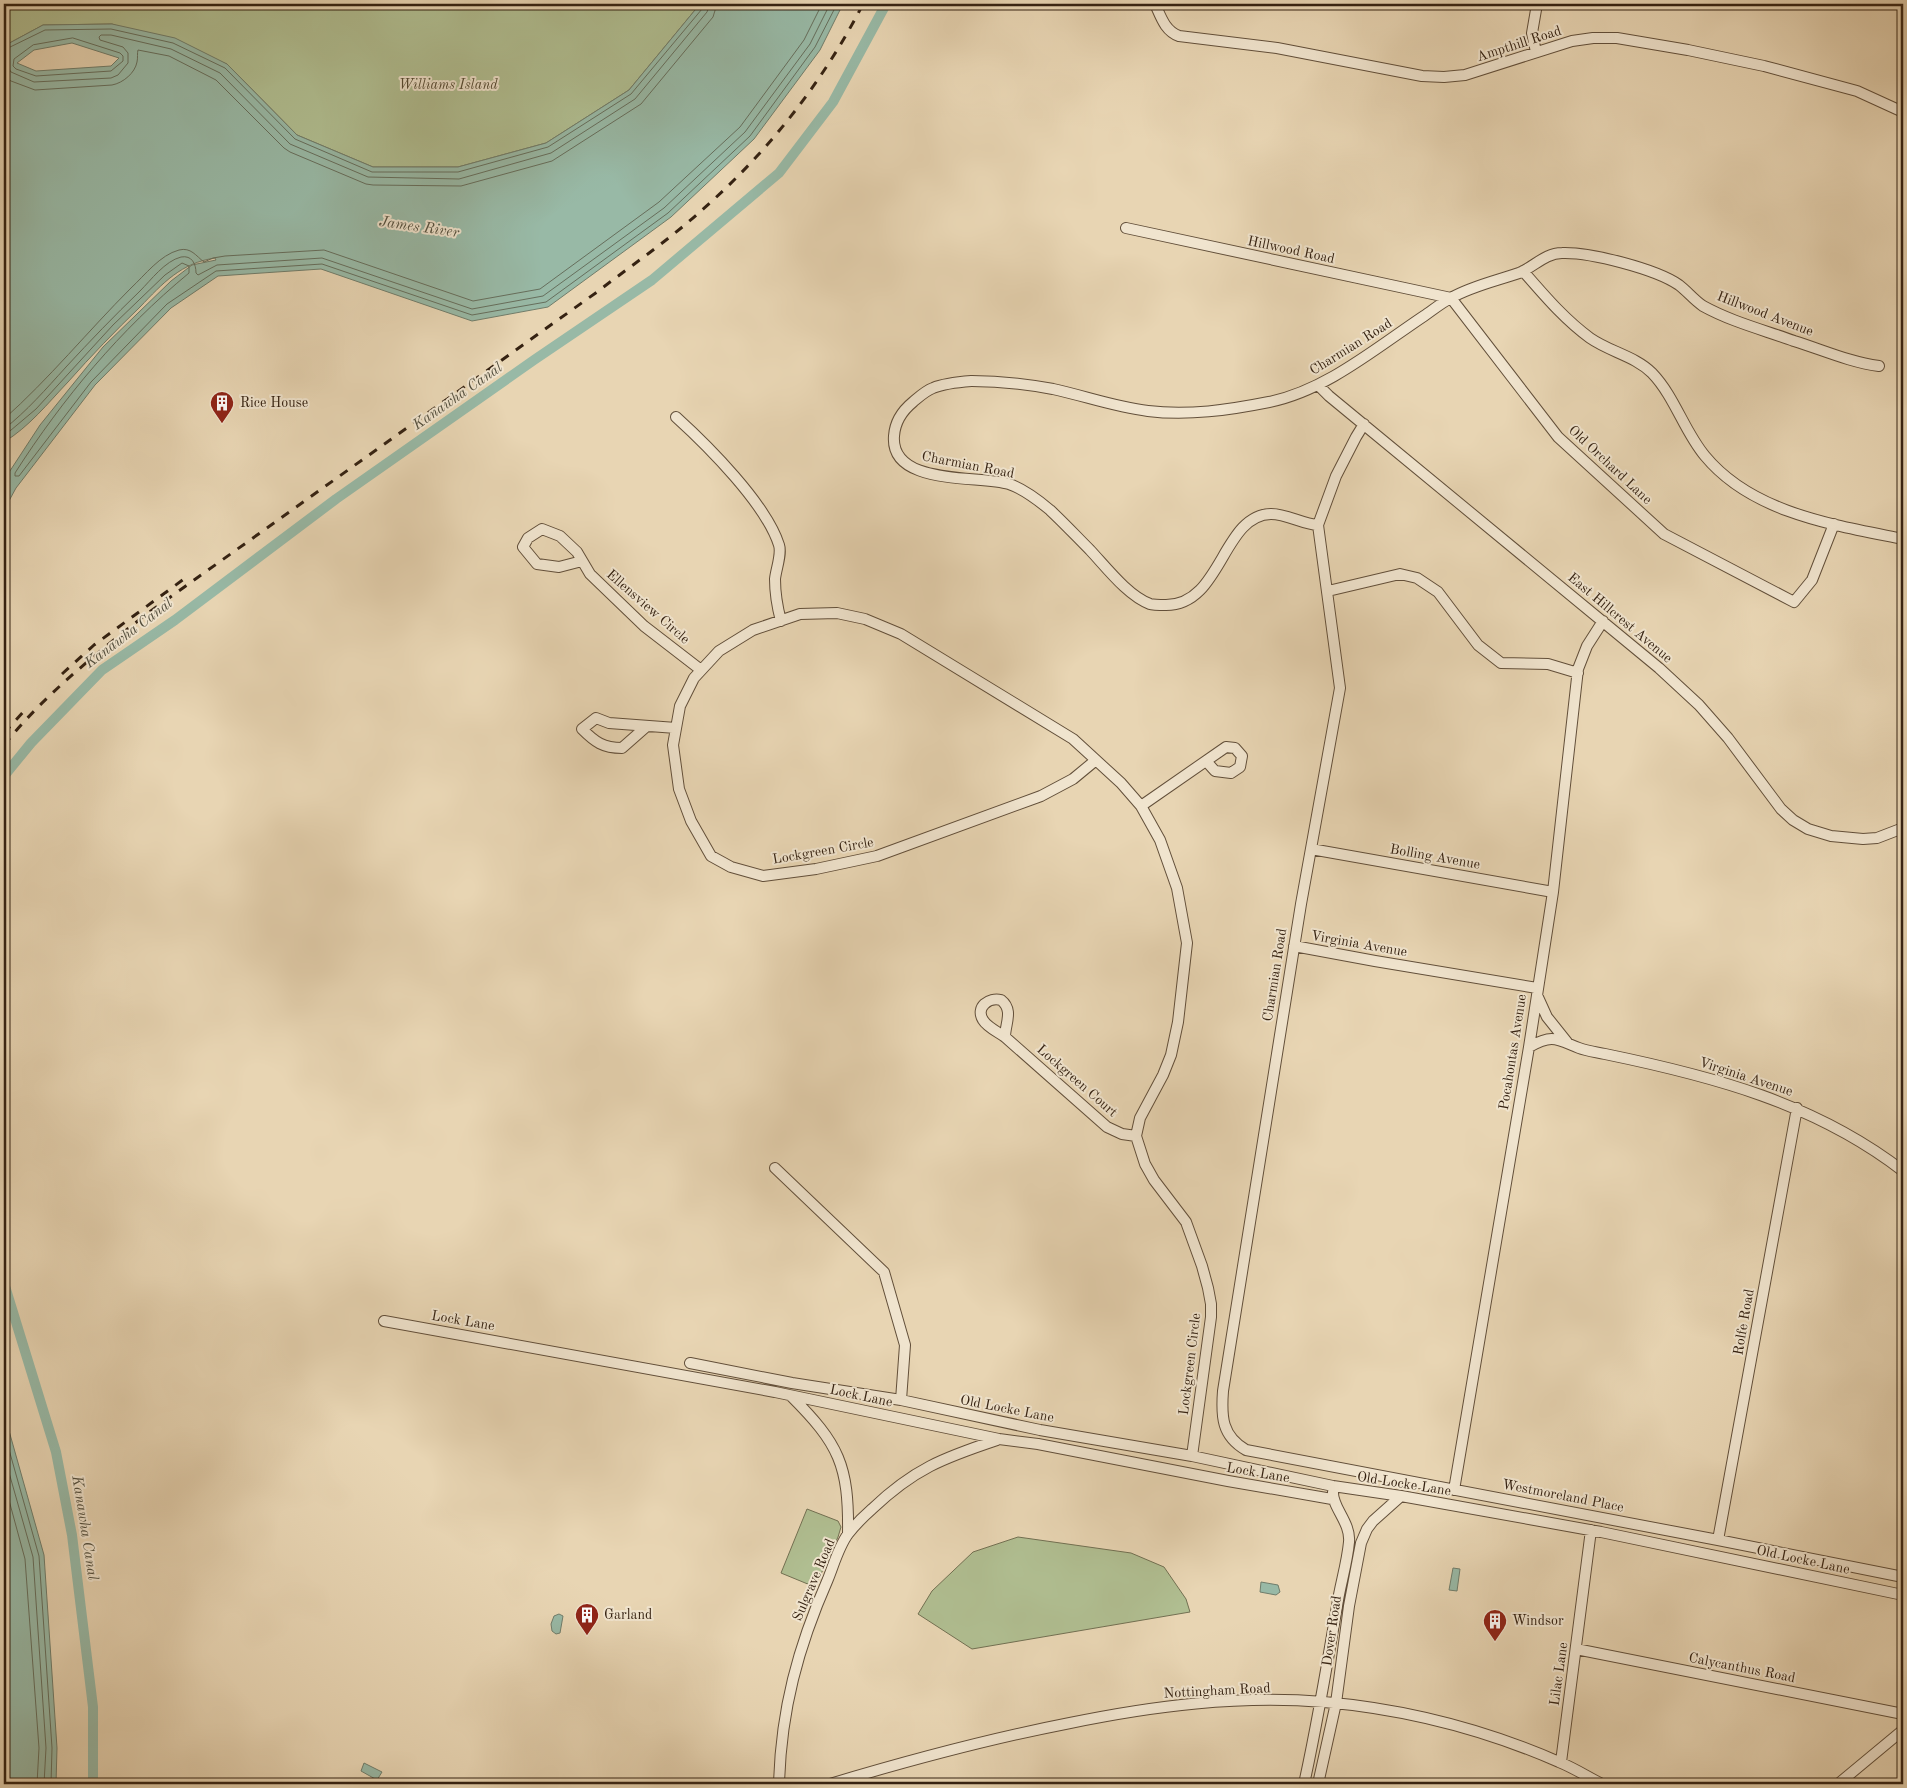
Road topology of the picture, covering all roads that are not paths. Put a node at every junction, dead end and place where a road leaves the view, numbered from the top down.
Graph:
1 (1155, 4) edge
2 (1537, 4) edge
3 (1536, 52) junction
4 (1903, 112) edge
5 (1126, 228) dead end
6 (1523, 272) junction
7 (1451, 298) junction
8 (1879, 366) dead end
9 (1318, 385) junction
10 (676, 417) dead end
11 (1364, 424) junction
12 (1834, 524) junction
13 (1318, 525) junction
14 (1903, 538) edge
15 (582, 561) junction
16 (1328, 591) junction
17 (781, 620) junction
18 (1602, 621) junction
19 (702, 670) junction
20 (1578, 673) junction
21 (647, 726) junction
22 (676, 728) junction
23 (1096, 760) junction
24 (1206, 761) dead end
25 (1141, 806) junction
26 (1903, 828) edge
27 (1312, 849) junction
28 (1553, 892) junction
29 (1294, 946) junction
30 (1537, 991) junction
31 (1005, 1037) dead end
32 (1567, 1042) junction
33 (1529, 1047) junction
34 (1796, 1108) junction
35 (1136, 1136) junction
36 (775, 1168) dead end
37 (1903, 1171) edge
38 (384, 1321) dead end
39 (690, 1362) dead end
40 (791, 1396) junction
41 (901, 1400) junction
42 (1226, 1429) joint
43 (1040, 1430) junction
44 (999, 1440) junction
45 (1038, 1444) junction
46 (1192, 1456) junction
47 (1333, 1486) junction
48 (1454, 1490) junction
49 (1401, 1496) junction
50 (1332, 1499) junction
51 (1591, 1530) junction
52 (848, 1534) junction
53 (1718, 1540) junction
54 (1903, 1577) edge
55 (1903, 1595) edge
56 (1576, 1649) junction
57 (1322, 1702) junction
58 (1336, 1703) junction
59 (1903, 1714) edge
60 (1903, 1730) edge
61 (1560, 1762) junction
62 (779, 1784) edge
63 (830, 1784) edge
64 (1304, 1784) edge
65 (1318, 1784) edge
66 (1602, 1784) edge
67 (1838, 1784) edge

1 - 3 street, Ampthill Road
2 - 3 street
3 - 4 street, Ampthill Road
5 - 7 street, Hillwood Road
6 - 7 street, Hillwood Avenue
6 - 8 street, Hillwood Avenue
6 - 12 street
7 - 9 street, Charmian Road
7 - 12 street, Old Orchard Lane
9 - 11 street, East Hillcrest Avenue
9 - 13 street, Charmian Road
10 - 17 street
11 - 13 street, Charmian Road
11 - 18 street, East Hillcrest Avenue
12 - 14 street
13 - 16 street, Charmian Road
15 - 15 street, Ellensview Circle
15 - 19 street, Ellensview Circle
16 - 20 street
16 - 27 street, Charmian Road
17 - 19 street, Lockgreen Circle
17 - 23 street, Lockgreen Circle
18 - 20 street, Pocahontas Avenue
18 - 26 street, East Hillcrest Avenue
19 - 22 street, Lockgreen Circle
20 - 28 street, Pocahontas Avenue
21 - 21 street
21 - 22 street
22 - 23 street, Lockgreen Circle
23 - 25 street, Lockgreen Circle
24 - 25 street
25 - 35 street, Lockgreen Circle
27 - 28 street, Bolling Avenue
27 - 29 street, Charmian Road
28 - 30 street, Pocahontas Avenue
29 - 30 street, Virginia Avenue
29 - 42 street, Charmian Road
30 - 32 street
30 - 33 street, Pocahontas Avenue
31 - 35 street, Lockgreen Court
32 - 33 street, Virginia Avenue
32 - 34 street, Virginia Avenue
33 - 48 street, Pocahontas Avenue
34 - 37 street, Virginia Avenue
34 - 53 street, Rolfe Road
35 - 46 street, Lockgreen Circle
36 - 41 street
38 - 40 street, Lock Lane
39 - 41 street, Old Locke Lane
40 - 44 street, Lock Lane
40 - 52 street
41 - 43 street, Old Locke Lane
42 - 48 street, Westmoreland Place
43 - 45 street
43 - 46 street, Old Locke Lane
44 - 45 street, Lock Lane
44 - 52 street, Sulgrave Road
45 - 50 street, Lock Lane
46 - 47 street, Old Locke Lane
47 - 49 street, Old Locke Lane
47 - 50 street
48 - 53 street, Westmoreland Place
49 - 51 street, Old Locke Lane
49 - 58 street, Dover Road
50 - 57 street, Dover Road
51 - 55 street, Old Locke Lane
51 - 56 street, Lilac Lane
52 - 62 street, Sulgrave Road
53 - 54 street, Westmoreland Place
56 - 59 street, Calycanthus Road
56 - 61 street, Lilac Lane
57 - 58 street, Nottingham Road
57 - 63 street, Nottingham Road
57 - 64 street, Dover Road
58 - 61 street, Nottingham Road
58 - 65 street, Dover Road
60 - 67 street
61 - 66 street, Nottingham Road

